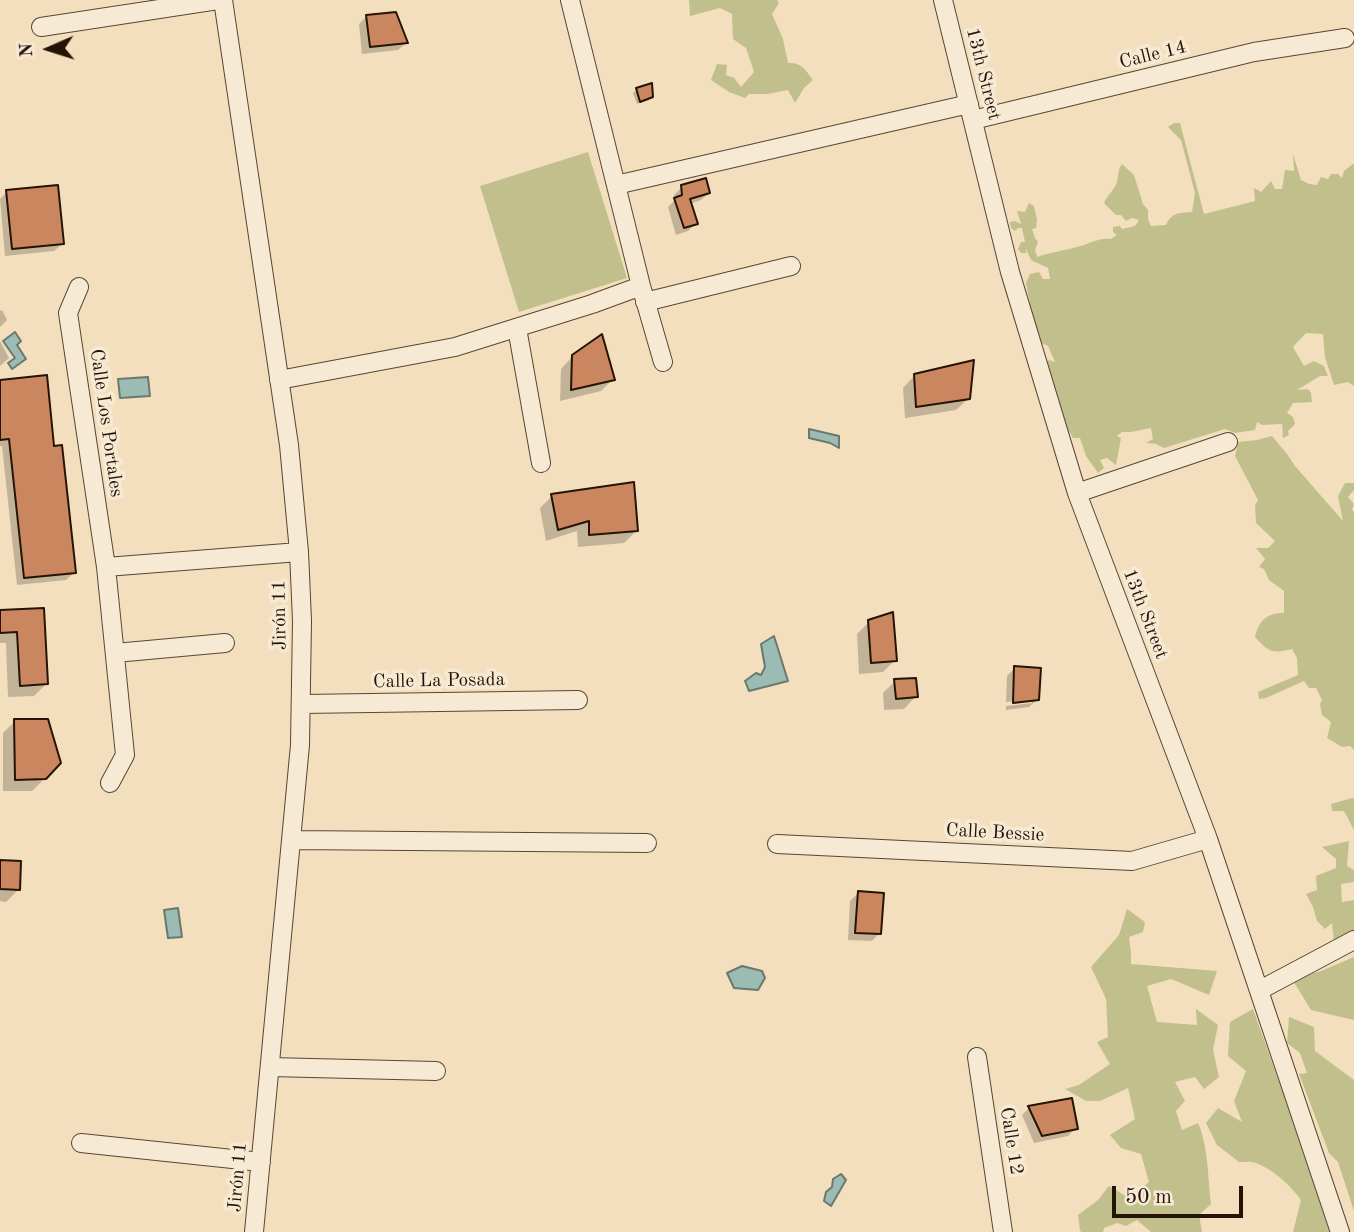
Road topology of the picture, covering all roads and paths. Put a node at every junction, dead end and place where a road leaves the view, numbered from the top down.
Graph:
1 (221, 0) edge
2 (570, 0) edge
3 (943, 0) edge
4 (41, 27) dead end
5 (1345, 38) dead end
6 (971, 112) junction
7 (616, 184) junction
8 (792, 266) dead end
9 (79, 287) dead end
10 (643, 294) junction
11 (517, 327) junction
12 (663, 362) dead end
13 (279, 380) junction
14 (1228, 442) dead end
15 (541, 463) dead end
16 (1077, 493) junction
17 (299, 552) junction
18 (106, 566) junction
19 (225, 643) dead end
20 (115, 653) junction
21 (578, 700) dead end
22 (302, 704) junction
23 (110, 783) dead end
24 (1208, 839) junction
25 (292, 840) junction
26 (647, 843) dead end
27 (777, 844) dead end
28 (1354, 940) edge
29 (1260, 990) junction
30 (977, 1057) dead end
31 (270, 1067) junction
32 (436, 1071) dead end
33 (81, 1143) dead end
34 (261, 1162) junction
35 (254, 1232) edge
36 (1003, 1232) edge
37 (1340, 1232) edge

1 - 4 street
1 - 13 street, Jirón 11
2 - 7 street
3 - 6 street, 13th Street
5 - 6 street, Calle 14
6 - 7 street, Calle 14
6 - 16 street, 13th Street
7 - 10 street
8 - 10 street
9 - 18 street, Calle Los Portales
10 - 11 street
10 - 12 street
11 - 13 street
11 - 15 street
13 - 17 street, Jirón 11
14 - 16 street
16 - 24 street, 13th Street
17 - 18 street
17 - 22 street, Jirón 11
18 - 20 street, Calle Los Portales
19 - 20 street
20 - 23 street, Calle Los Portales
21 - 22 street, Calle La Posada
22 - 25 street, Jirón 11
24 - 27 street, Calle Bessie
24 - 29 street, 13th Street
25 - 26 street
25 - 31 street, Jirón 11
28 - 29 street
29 - 37 street, 13th Street
30 - 36 street, Calle 12
31 - 32 street
31 - 34 street, Jirón 11
33 - 34 street
34 - 35 street, Jirón 11

